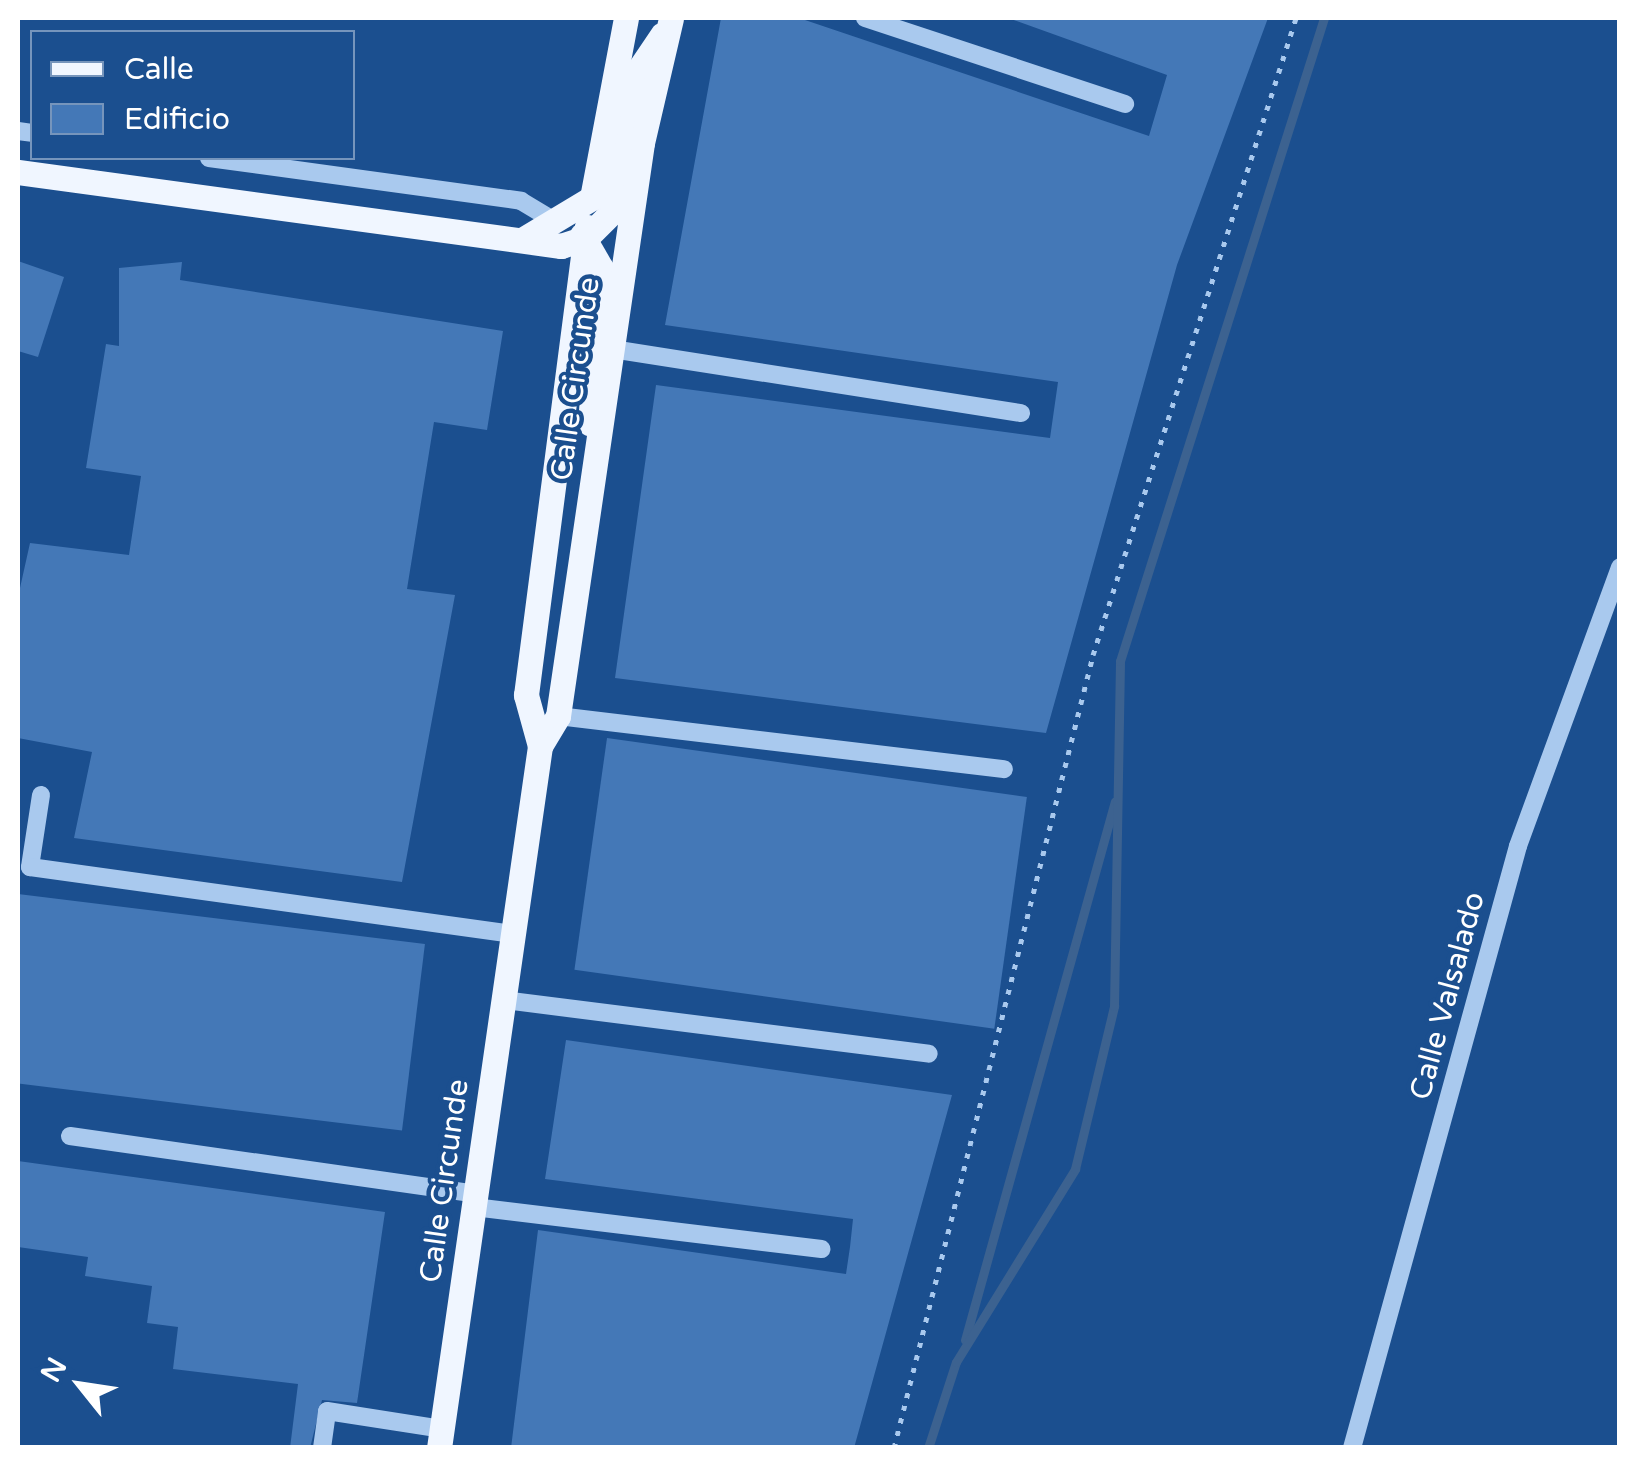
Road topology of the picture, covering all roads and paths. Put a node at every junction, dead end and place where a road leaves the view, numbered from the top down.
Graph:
1 (626, 18) edge
2 (864, 18) edge
3 (1296, 18) edge
4 (669, 23) edge
5 (1125, 104) dead end
6 (224, 160) edge
7 (18, 172) edge
8 (574, 224) junction
9 (612, 349) junction
10 (1021, 413) dead end
11 (598, 452) junction
12 (1620, 567) edge
13 (558, 716) junction
14 (540, 746) junction
15 (1004, 769) dead end
16 (42, 795) dead end
17 (513, 934) junction
18 (504, 1000) junction
19 (929, 1054) dead end
20 (70, 1136) dead end
21 (475, 1201) junction
22 (821, 1249) dead end
23 (441, 1438) edge
24 (322, 1448) edge
25 (894, 1448) edge
26 (1352, 1448) edge

1 - 8 main road
2 - 5 street
3 - 25 path
4 - 8 main road
4 - 9 main road, Calle Circunde
6 - 8 street
7 - 8 main road
8 - 11 main road
8 - 14 main road, Calle Circunde
9 - 10 street
9 - 11 main road, Calle Circunde
11 - 13 main road, Calle Circunde
12 - 26 street, Calle Valsalado
13 - 14 main road, Calle Circunde
13 - 15 street
14 - 17 main road, Calle Circunde
16 - 17 street
17 - 18 main road, Calle Circunde
18 - 19 street
18 - 21 main road, Calle Circunde
20 - 21 street
21 - 22 street
21 - 23 main road, Calle Circunde
23 - 24 street

